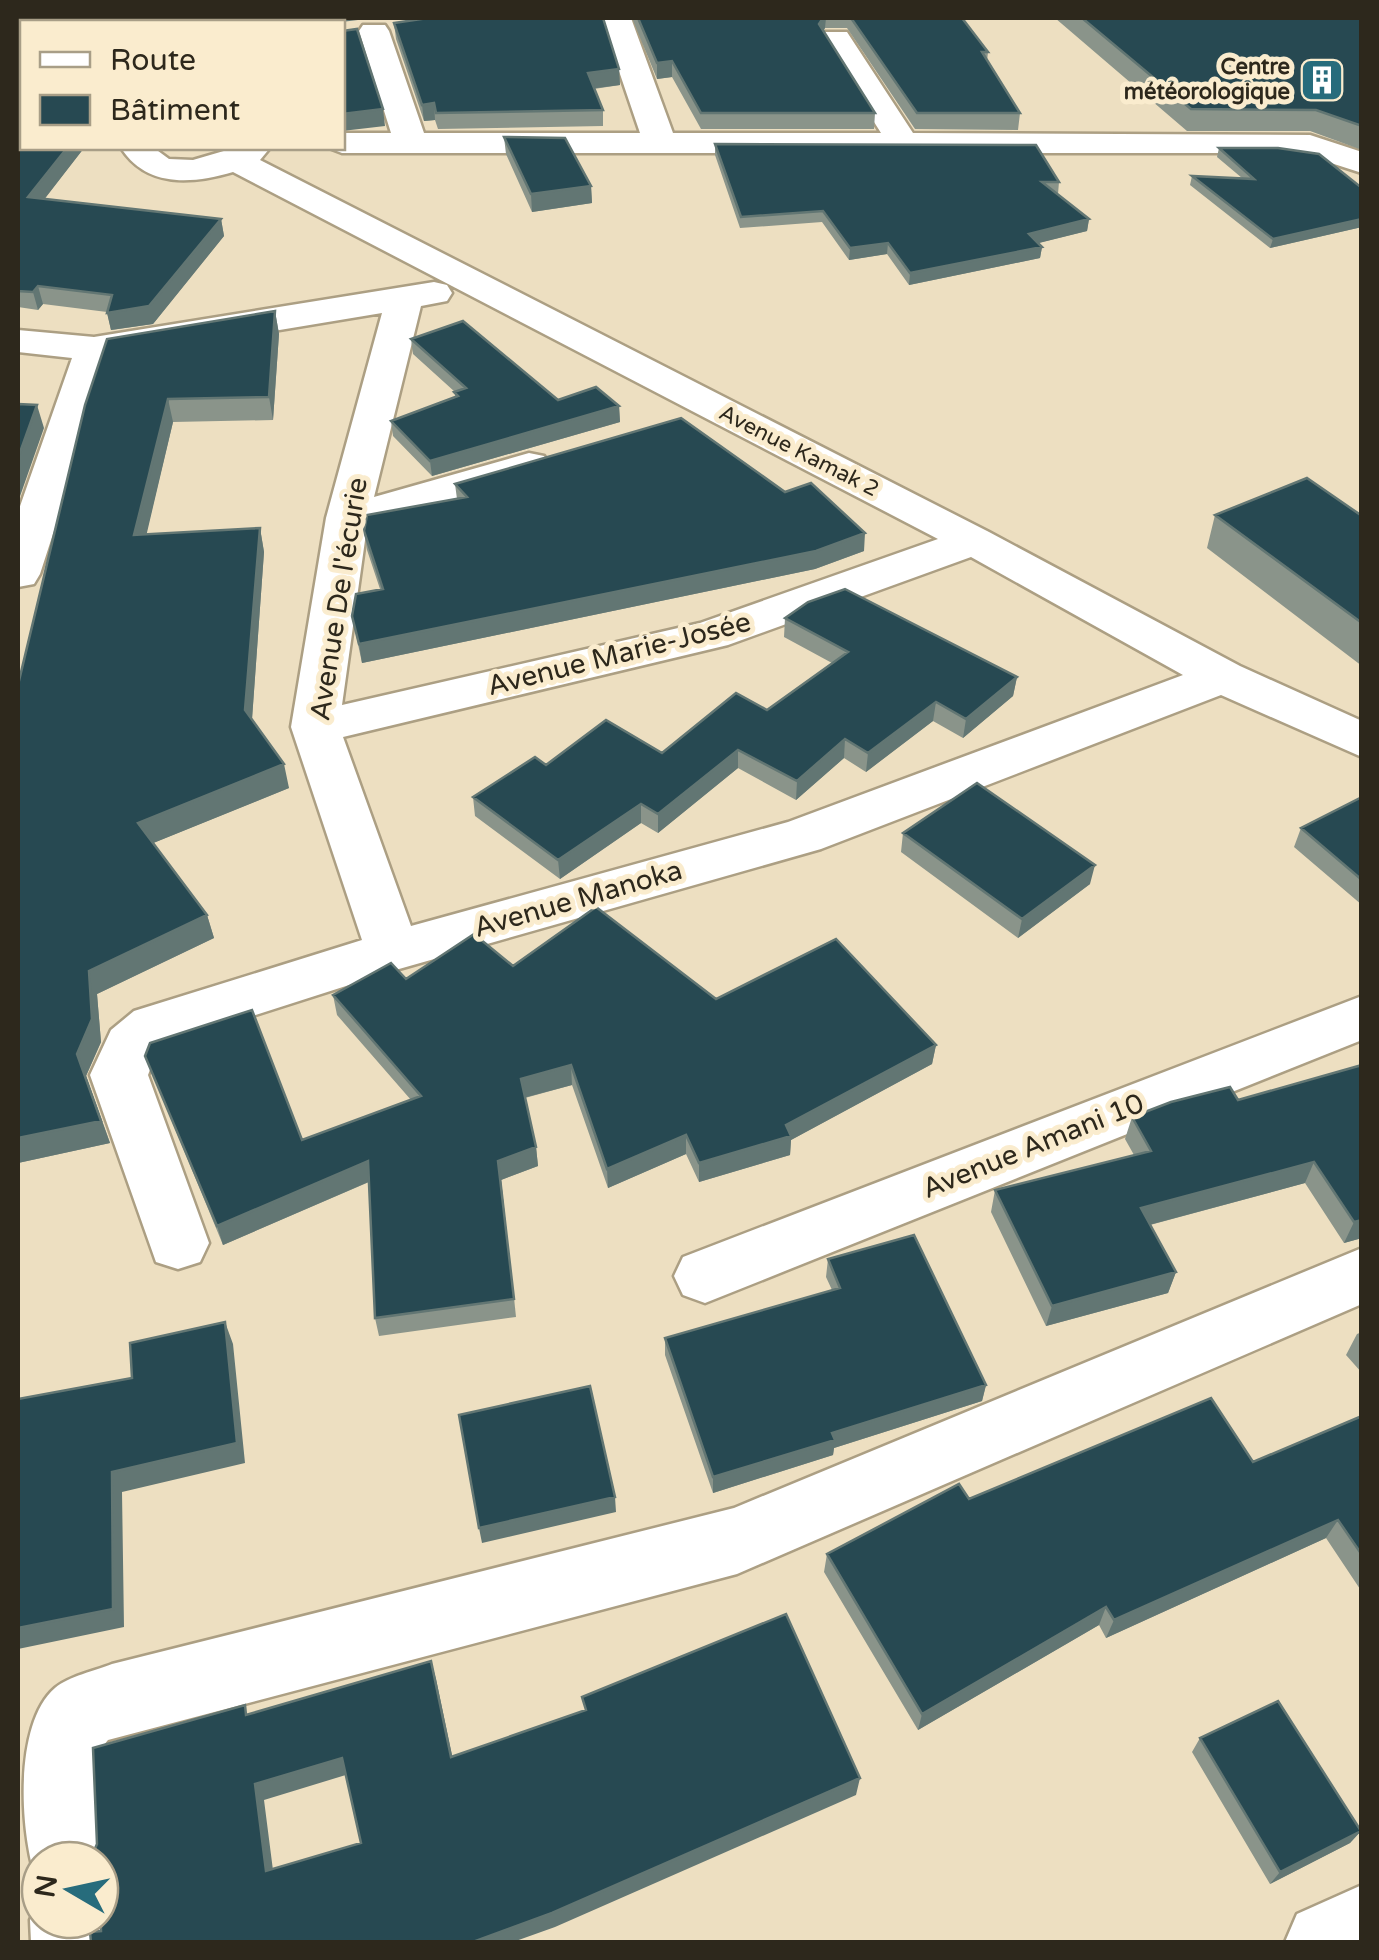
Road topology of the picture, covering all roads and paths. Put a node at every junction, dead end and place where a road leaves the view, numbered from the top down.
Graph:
1 (616, 18) edge
2 (412, 24) edge
3 (358, 33) edge
4 (836, 38) dead end
5 (659, 141) junction
6 (411, 142) junction
7 (902, 142) junction
8 (345, 143) edge
9 (139, 150) edge
10 (245, 154) edge
11 (1362, 163) edge
12 (479, 285) junction
13 (404, 299) junction
14 (18, 340) edge
15 (94, 349) junction
16 (719, 409) junction
17 (663, 426) edge
18 (570, 453) edge
19 (347, 518) junction
20 (974, 541) junction
21 (18, 574) edge
22 (1223, 677) junction
23 (315, 727) junction
24 (1362, 740) edge
25 (393, 951) junction
26 (1362, 1017) edge
27 (178, 1243) dead end
28 (1362, 1275) edge
29 (704, 1276) dead end
30 (66, 1840) edge
31 (1362, 1925) edge
32 (1324, 1942) edge

1 - 5 street
2 - 3 street
3 - 6 street
4 - 7 street
5 - 6 street
5 - 7 street
6 - 8 street
7 - 11 street
9 - 10 street
10 - 12 street, Avenue Kamak 2
12 - 13 street
12 - 16 street, Avenue Kamak 2
13 - 15 street
13 - 19 street, Avenue De l'écurie
14 - 15 street
15 - 21 street
16 - 17 street
16 - 20 street, Avenue Kamak 2
18 - 19 street
19 - 23 street, Avenue De l'écurie
20 - 22 street, Avenue Kamak 2
20 - 23 street, Avenue Marie-Josée
22 - 24 street, Avenue Kamak 2
22 - 25 street, Avenue Manoka
23 - 25 street, Avenue De l'écurie
25 - 27 street, Avenue Manoka
26 - 29 street, Avenue Amani 10
28 - 30 street
31 - 32 street

